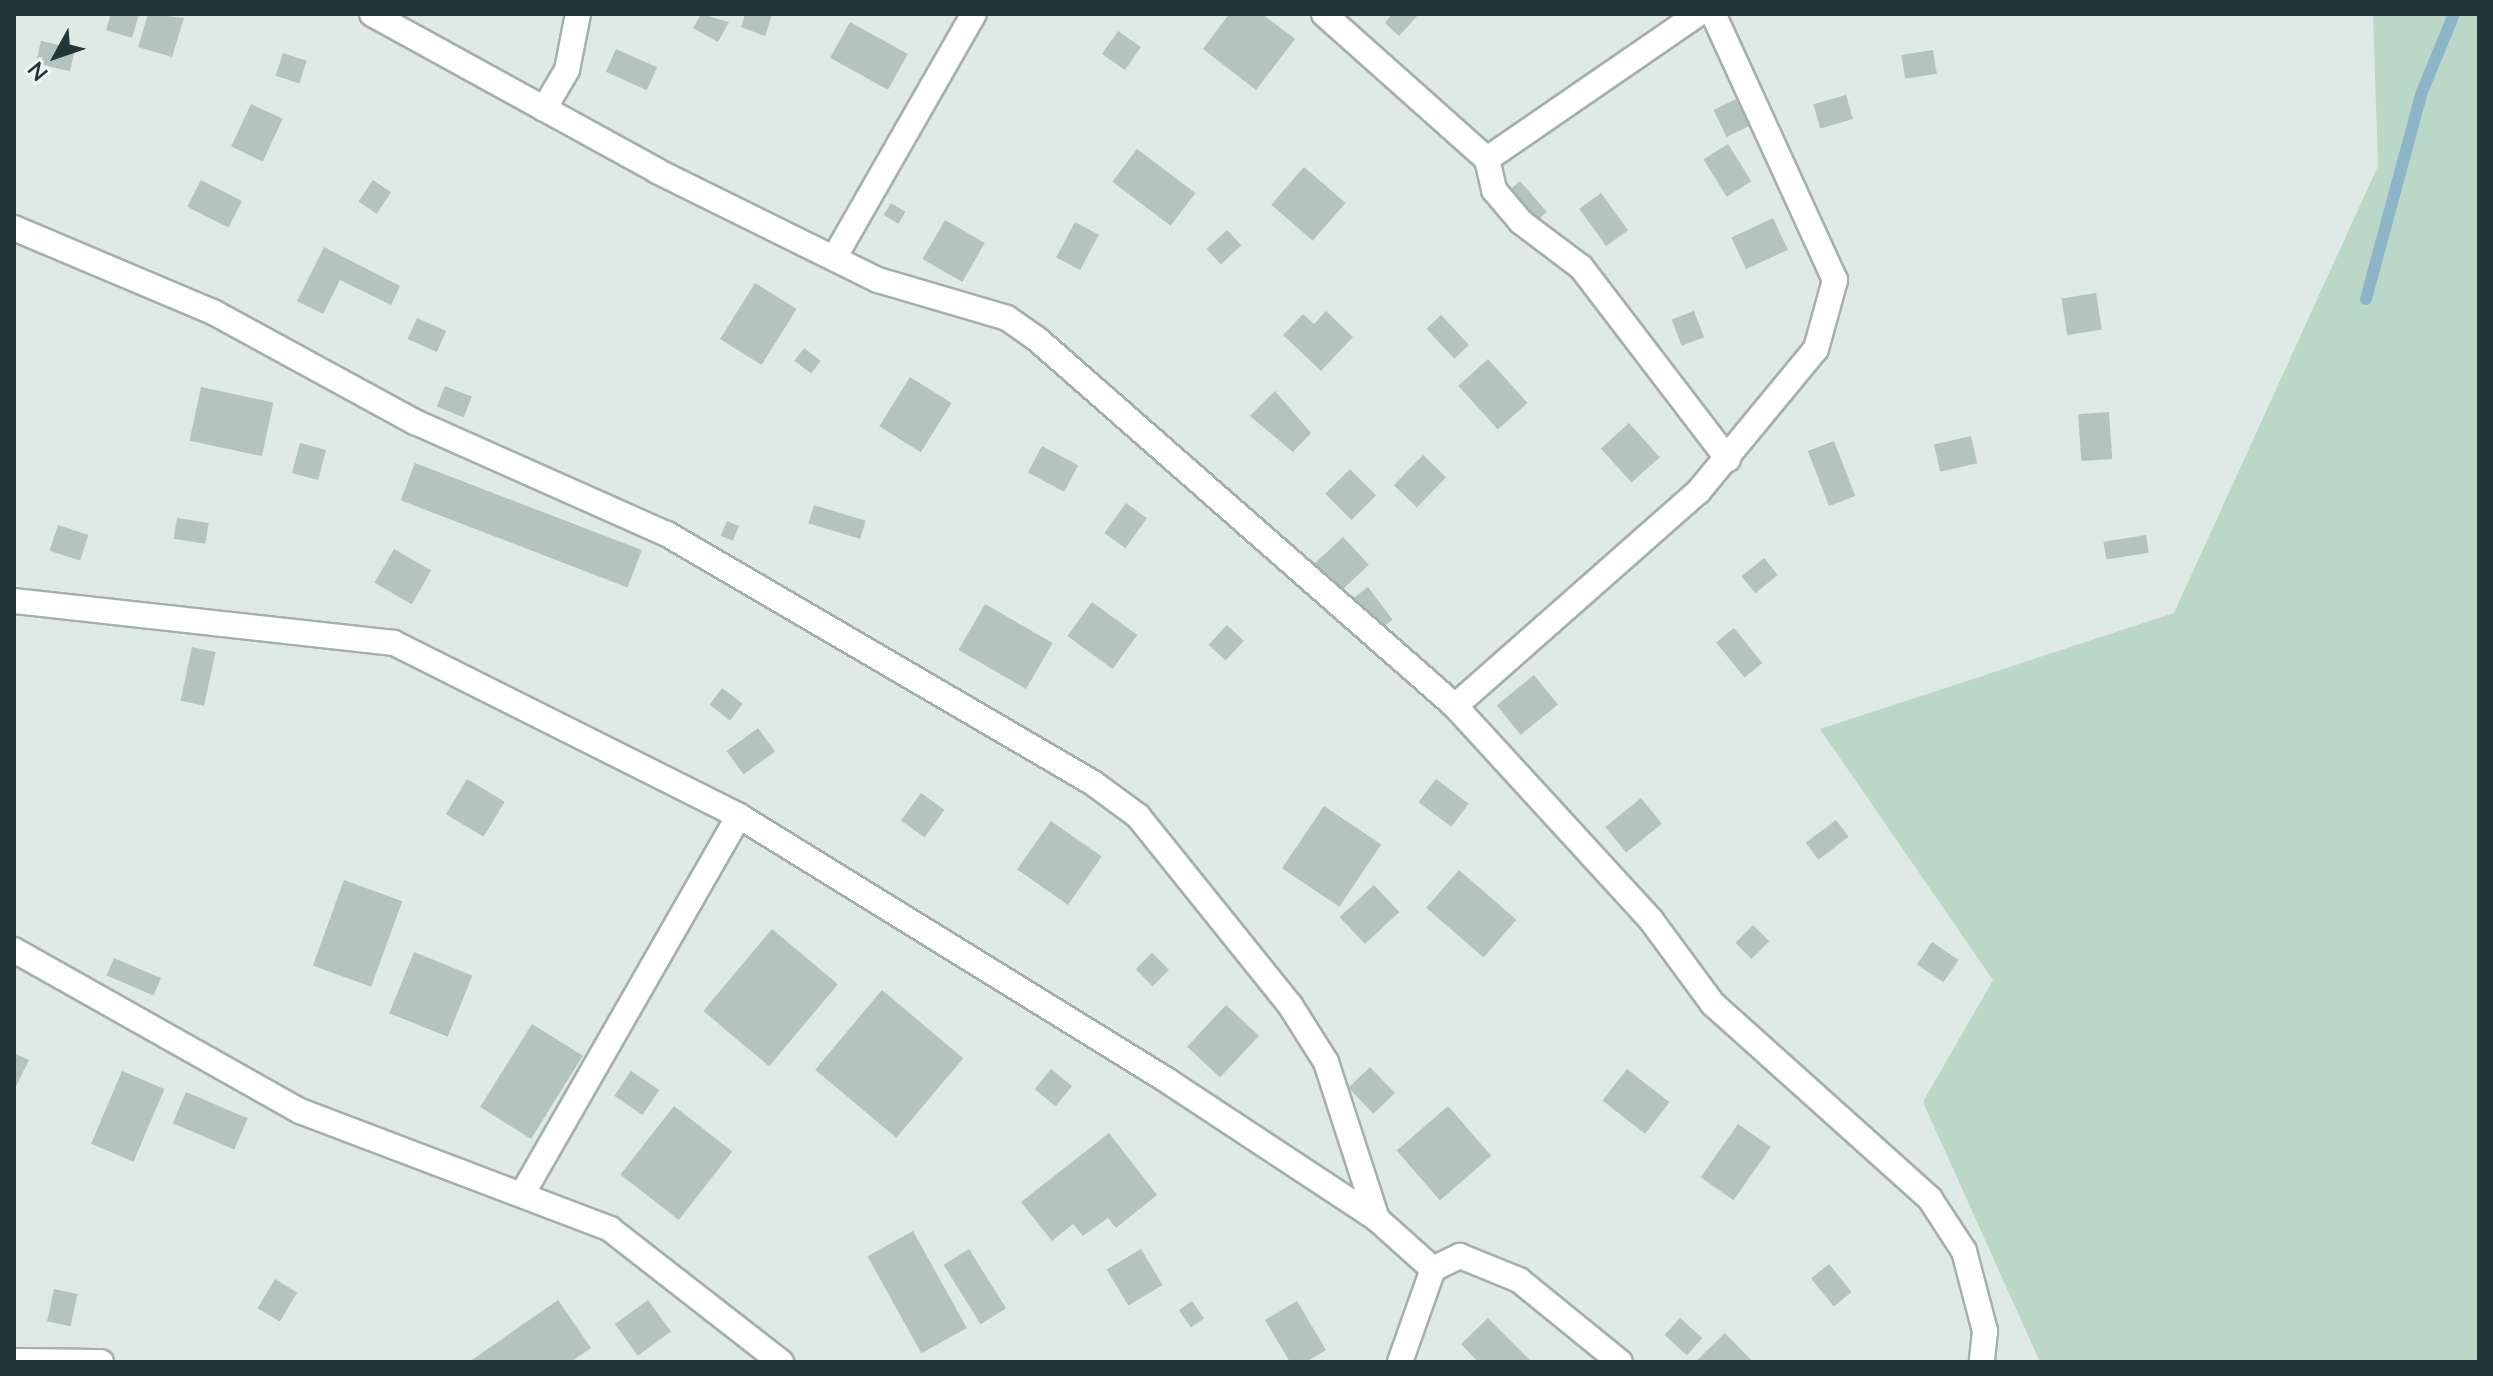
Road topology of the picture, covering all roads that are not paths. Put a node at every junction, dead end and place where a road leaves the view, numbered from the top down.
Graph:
1 (372, 14) edge
2 (578, 14) edge
3 (974, 14) edge
4 (1324, 14) edge
5 (1698, 14) edge
6 (1713, 14) edge
7 (544, 109) junction
8 (1487, 159) junction
9 (14, 228) edge
10 (834, 258) junction
11 (1728, 459) junction
12 (14, 601) edge
13 (1455, 706) junction
14 (739, 816) junction
15 (14, 950) edge
16 (524, 1191) junction
17 (1377, 1219) junction
18 (1433, 1269) junction
19 (14, 1361) edge
20 (101, 1362) edge
21 (781, 1362) edge
22 (1400, 1362) edge
23 (1620, 1362) edge
24 (1982, 1362) edge

1 - 7 street
2 - 7 street
3 - 10 street
4 - 8 street
5 - 8 street
6 - 11 street
7 - 10 street
8 - 11 street
9 - 17 street
10 - 13 street
11 - 13 street
12 - 14 street
13 - 24 street
14 - 16 street
14 - 17 street
15 - 16 street
16 - 21 street
17 - 18 street
18 - 22 street
18 - 23 street
19 - 20 street

